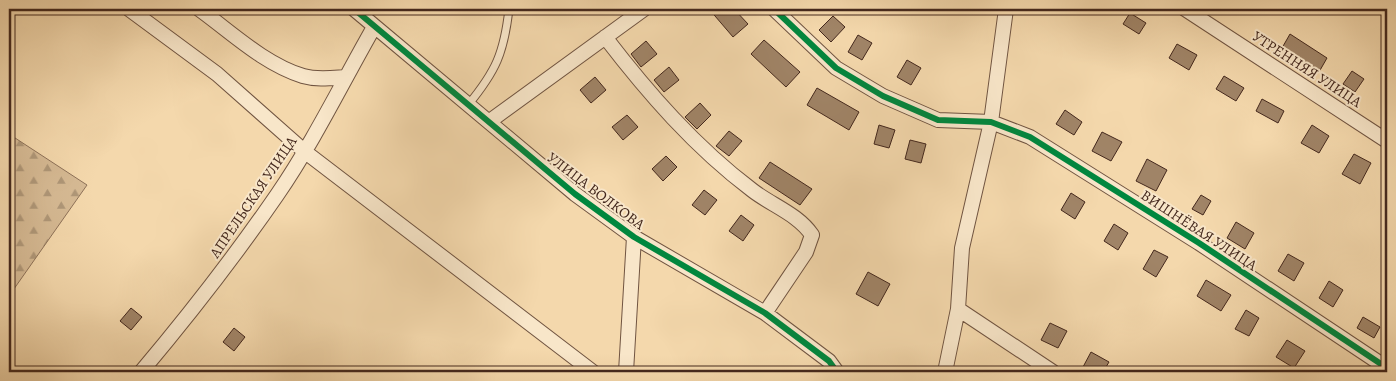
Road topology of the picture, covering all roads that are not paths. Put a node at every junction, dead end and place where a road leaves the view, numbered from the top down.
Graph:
1 (129, 9) edge
2 (199, 9) edge
3 (354, 9) edge
4 (509, 9) edge
5 (644, 9) edge
6 (774, 9) edge
7 (1006, 9) edge
8 (1185, 9) edge
9 (374, 27) junction
10 (605, 37) junction
11 (345, 77) junction
12 (468, 106) junction
13 (490, 122) junction
14 (991, 122) junction
15 (1387, 141) edge
16 (304, 151) junction
17 (634, 237) junction
18 (958, 310) junction
19 (765, 313) junction
20 (831, 368) edge
21 (1387, 368) edge
22 (141, 372) edge
23 (593, 372) edge
24 (626, 372) edge
25 (945, 372) edge
26 (1053, 372) edge

1 - 16 street
2 - 11 street
3 - 9 street, УЛИЦА ВОЛКОВА
4 - 12 lane
5 - 10 street
6 - 14 street, ВИШНЁВАЯ УЛИЦА
7 - 14 street
8 - 15 street, УТРЕННЯЯ УЛИЦА
9 - 11 street, АПРЕЛЬСКАЯ УЛИЦА
9 - 12 street, УЛИЦА ВОЛКОВА
10 - 13 street
10 - 19 street
11 - 16 street, АПРЕЛЬСКАЯ УЛИЦА
12 - 13 street, УЛИЦА ВОЛКОВА
13 - 17 street, УЛИЦА ВОЛКОВА
14 - 18 street
14 - 21 street, ВИШНЁВАЯ УЛИЦА
16 - 22 street, АПРЕЛЬСКАЯ УЛИЦА
16 - 23 street
17 - 19 street, УЛИЦА ВОЛКОВА
17 - 24 street
18 - 25 street
18 - 26 street
19 - 20 street, УЛИЦА ВОЛКОВА

